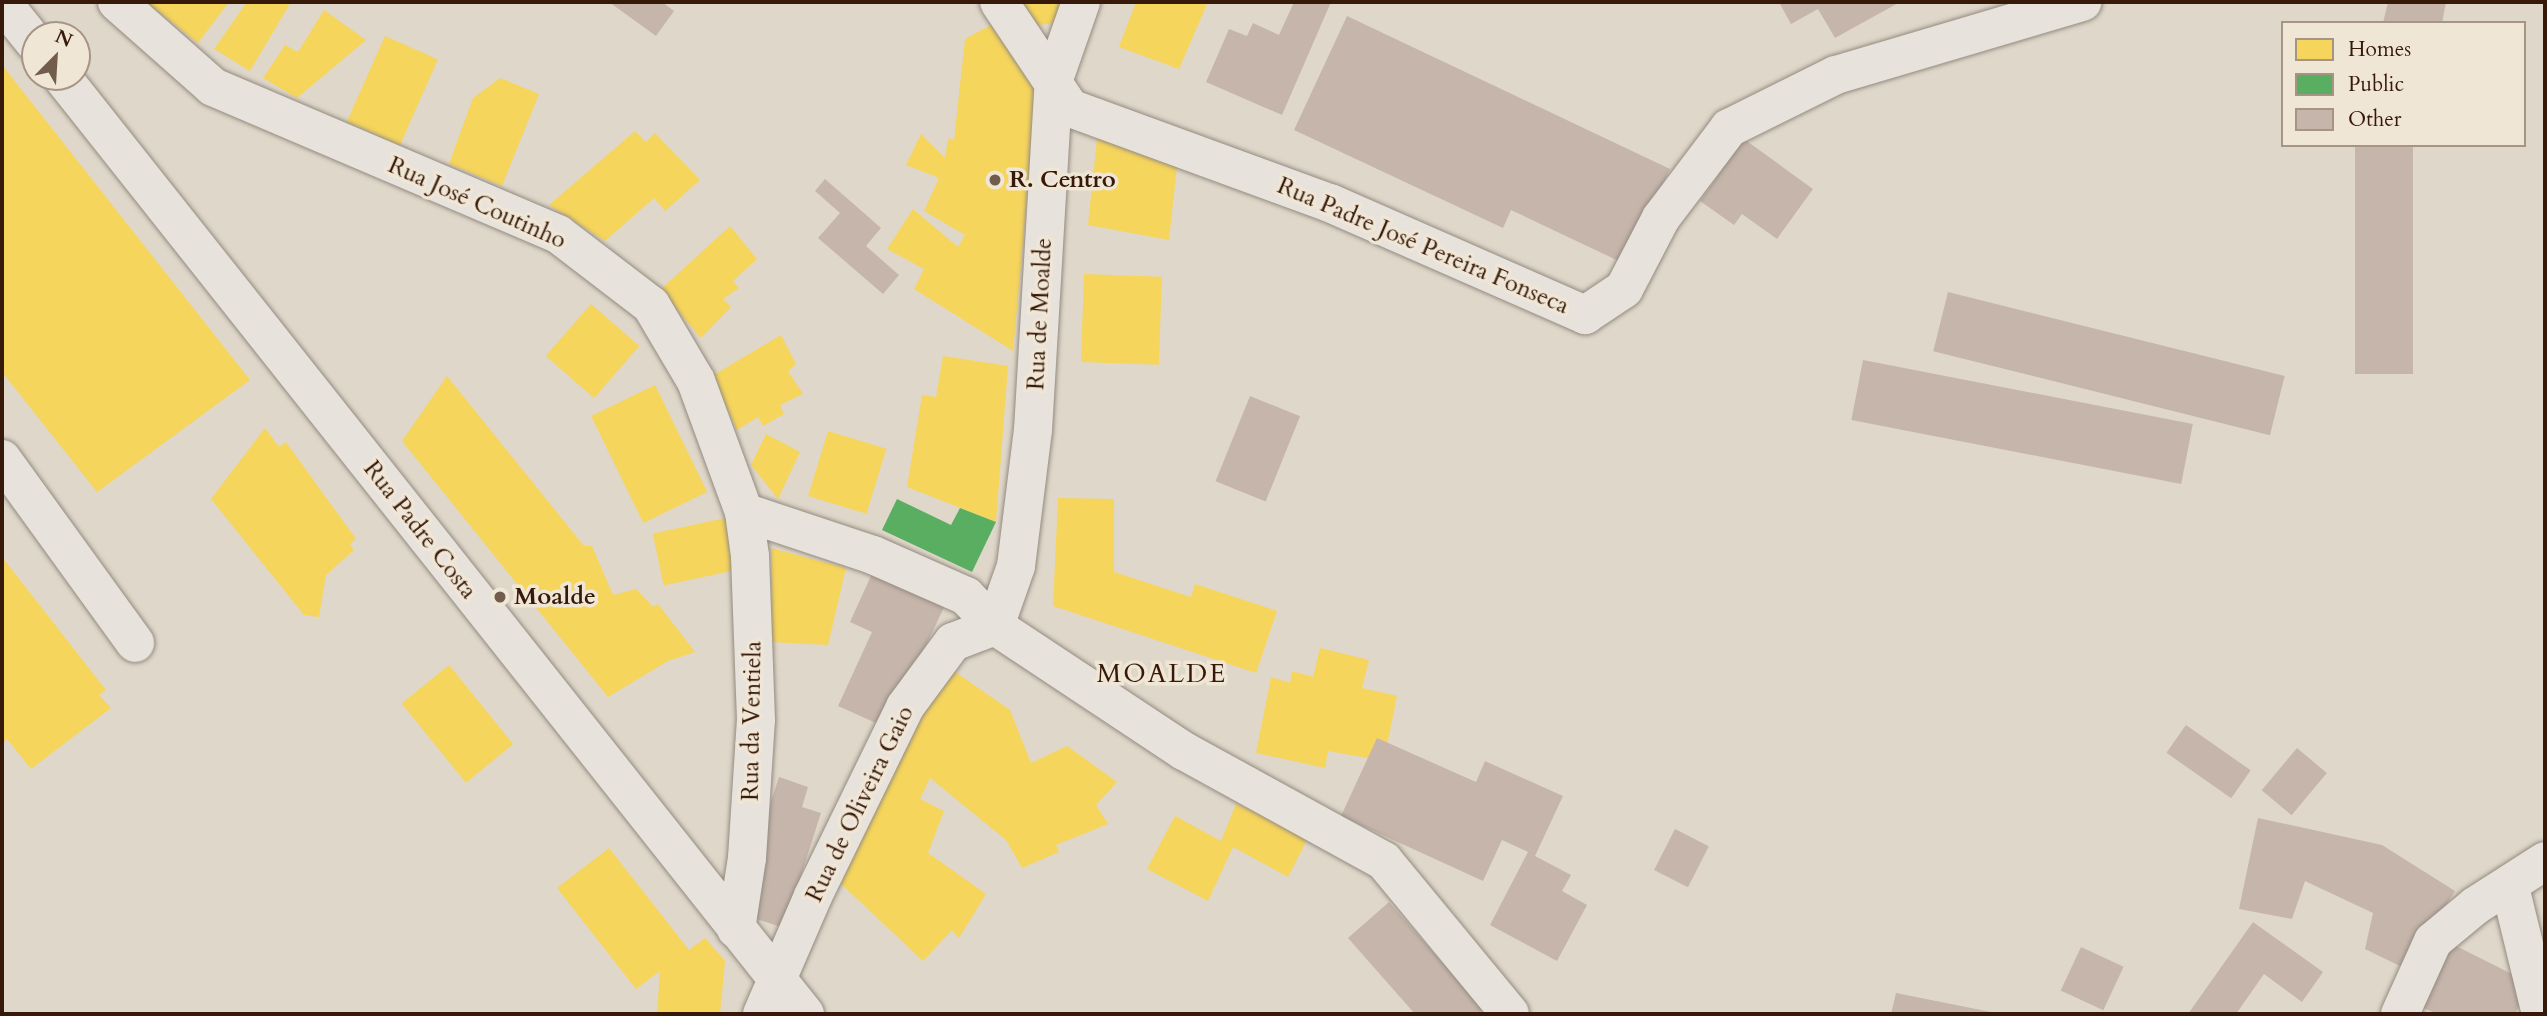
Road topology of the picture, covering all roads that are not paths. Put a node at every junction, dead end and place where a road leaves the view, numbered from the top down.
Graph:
1 (2, 2) edge
2 (117, 2) edge
3 (999, 2) edge
4 (1081, 2) edge
5 (2081, 2) edge
6 (21, 26) edge
7 (1055, 79) junction
8 (73, 91) edge
9 (2, 459) edge
10 (744, 512) junction
11 (995, 626) junction
12 (135, 643) dead end
13 (2545, 861) edge
14 (2510, 887) junction
15 (736, 929) junction
16 (776, 979) junction
17 (762, 1014) edge
18 (805, 1014) edge
19 (1510, 1014) edge
20 (2400, 1014) edge
21 (2541, 1014) edge

1 - 6 street
2 - 10 street, Rua José Coutinho
3 - 7 street
4 - 7 street, Rua de Moalde
5 - 7 street, Rua Padre José Pereira Fonseca
7 - 11 street, Rua de Moalde
8 - 15 street, Rua Padre Costa
9 - 12 street
10 - 11 street
10 - 15 street, Rua da Ventiela
11 - 16 street, Rua de Oliveira Gaio
11 - 19 street
13 - 14 street
14 - 20 street
14 - 21 street
15 - 16 street, Rua Padre Costa
16 - 17 street, Rua de Oliveira Gaio
16 - 18 street, Rua Padre Costa

